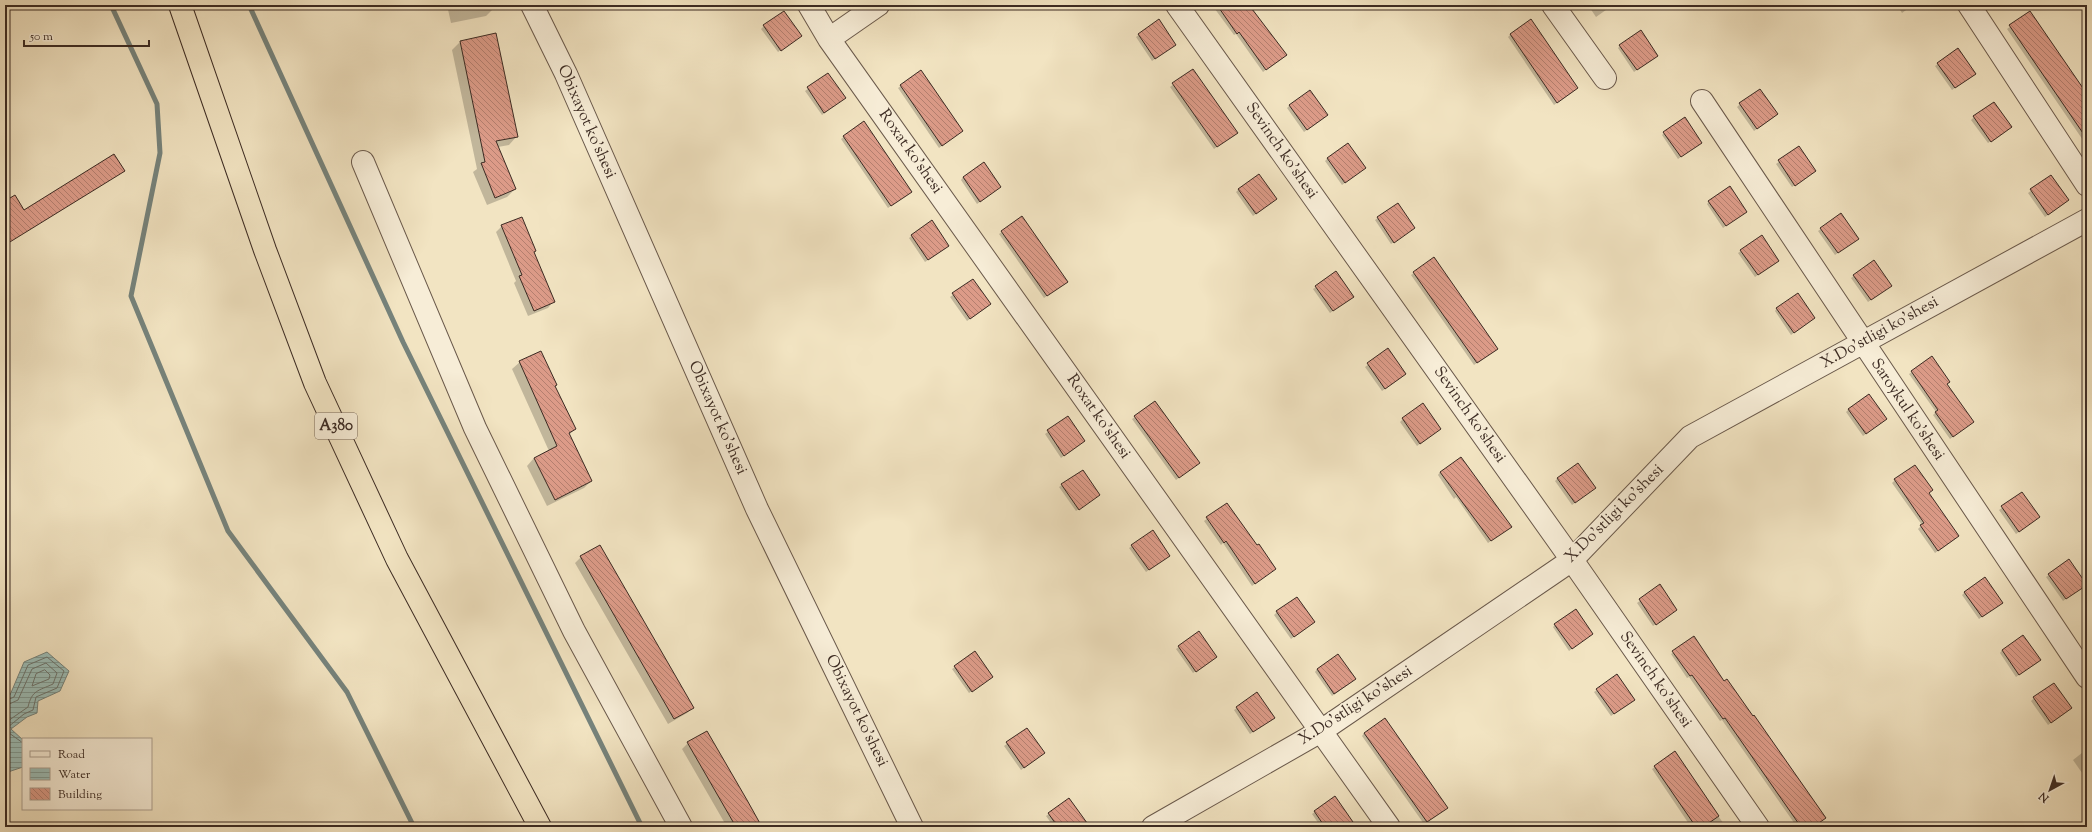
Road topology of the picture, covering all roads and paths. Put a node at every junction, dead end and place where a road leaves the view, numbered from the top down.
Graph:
1 (180, 5) edge
2 (532, 5) edge
3 (809, 5) edge
4 (878, 5) edge
5 (1177, 5) edge
6 (1553, 5) edge
7 (1969, 5) edge
8 (829, 39) junction
9 (1605, 78) dead end
10 (1702, 101) dead end
11 (363, 162) dead end
12 (2087, 185) edge
13 (2087, 220) edge
14 (1862, 342) junction
15 (1572, 560) junction
16 (2087, 677) edge
17 (1321, 731) junction
18 (540, 827) edge
19 (681, 827) edge
20 (912, 827) edge
21 (1153, 827) edge
22 (1389, 827) edge
23 (1758, 827) edge

1 - 18 highway, A380
2 - 20 street, Obixayot ko'shesi
3 - 8 street, Roxat ko'shesi
4 - 8 street
5 - 15 street, Sevinch ko'shesi
6 - 9 street
7 - 12 street
8 - 17 street, Roxat ko'shesi
10 - 14 street, Saroykul ko'shesi
11 - 19 street
13 - 14 street, X.Do'stligi ko'shesi
14 - 15 street, X.Do'stligi ko'shesi
14 - 16 street, Saroykul ko'shesi
15 - 17 street, X.Do'stligi ko'shesi
15 - 23 street, Sevinch ko'shesi
17 - 21 street, X.Do'stligi ko'shesi
17 - 22 street, Roxat ko'shesi

